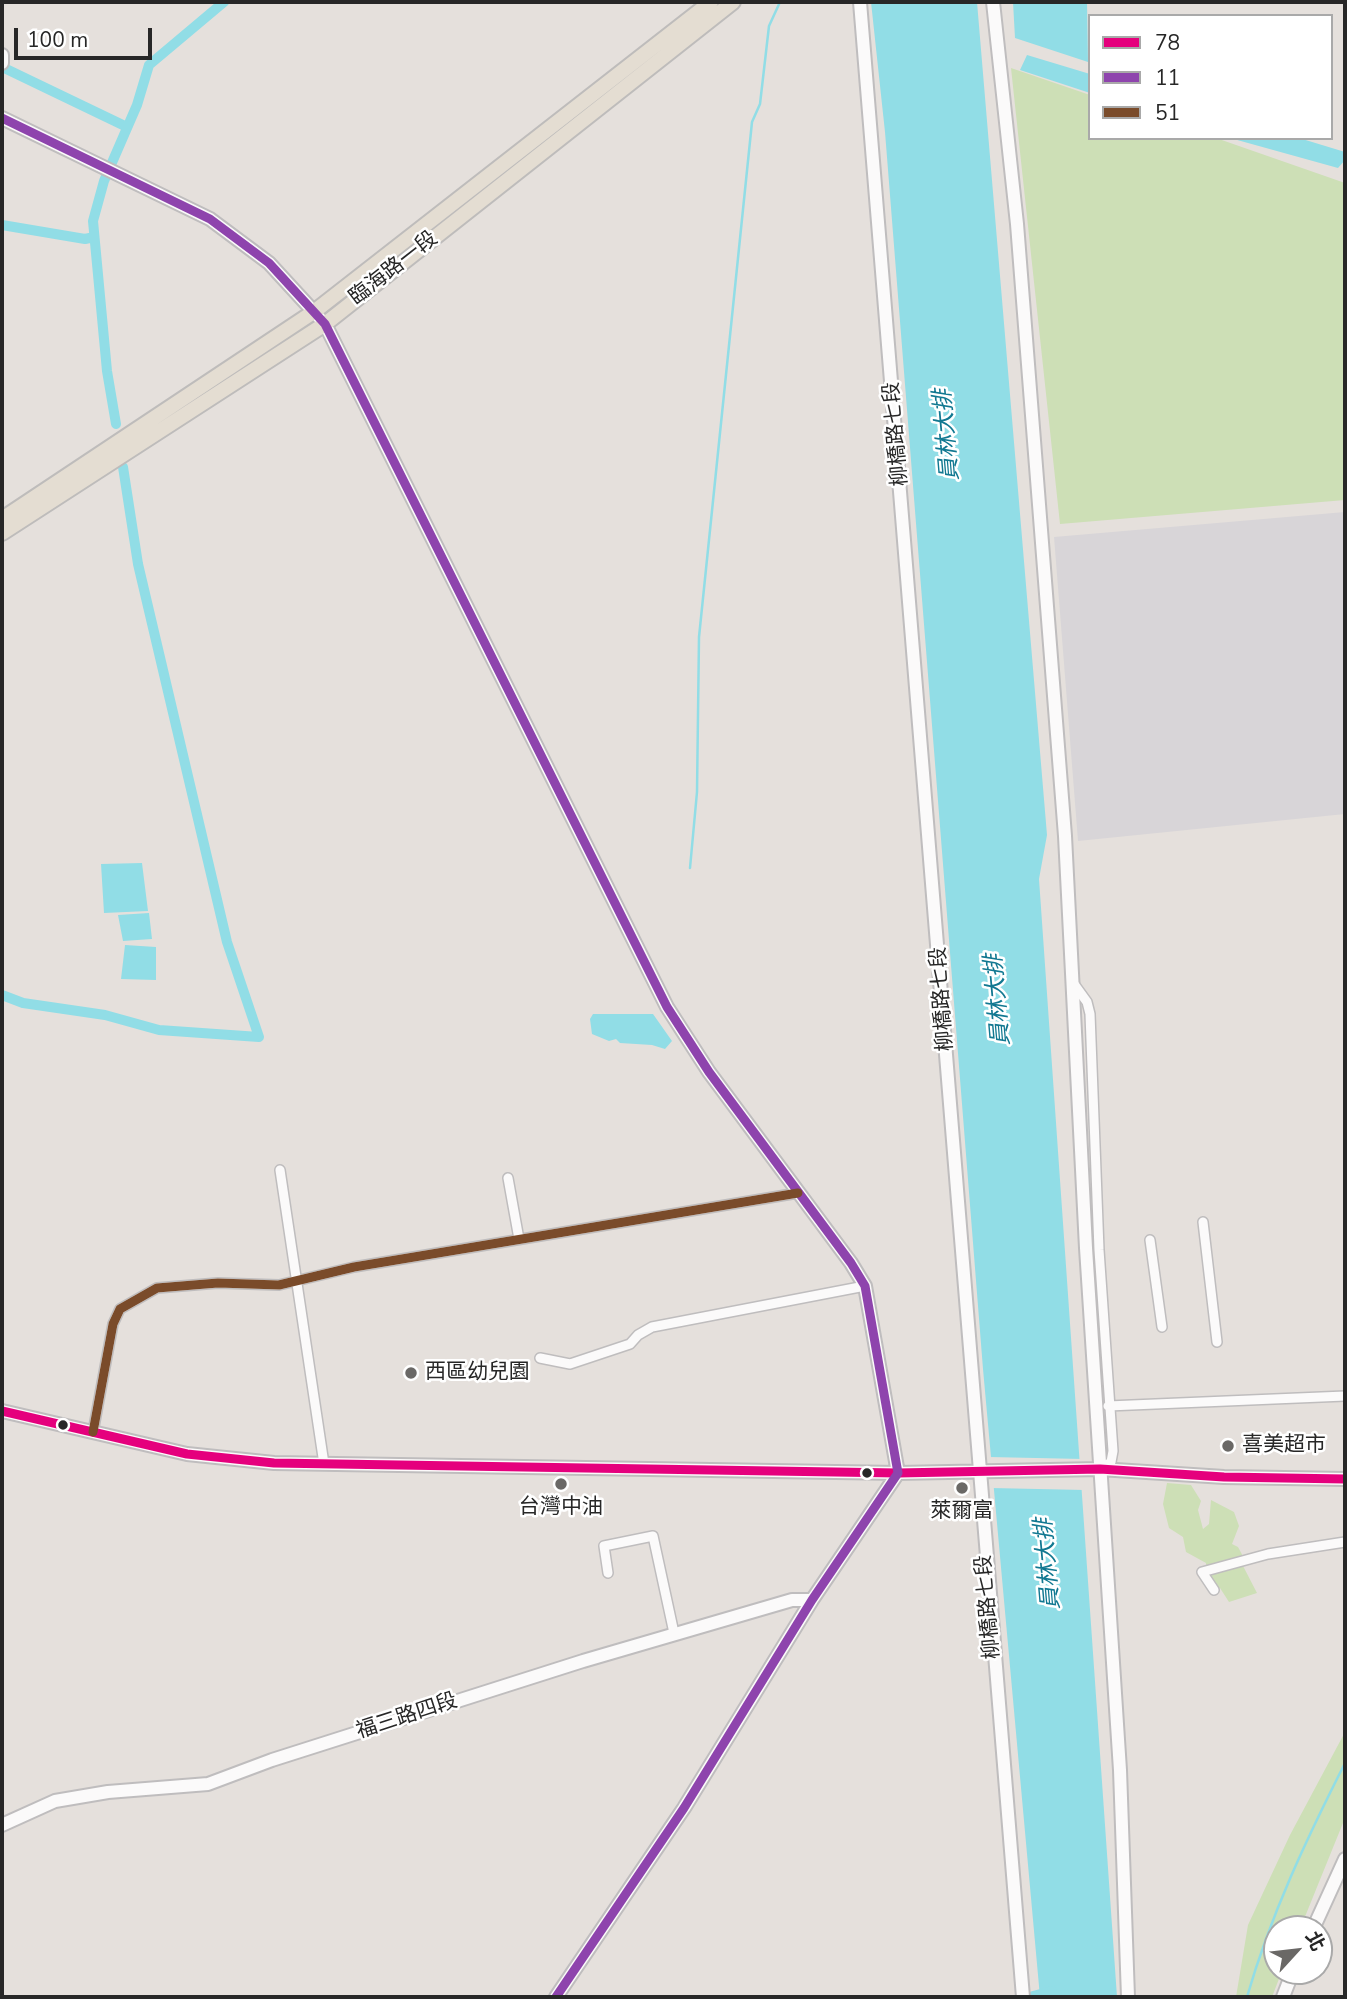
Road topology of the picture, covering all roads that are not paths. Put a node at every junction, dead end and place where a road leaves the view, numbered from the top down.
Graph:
1 (711, 2) edge
2 (733, 2) edge
3 (860, 2) edge
4 (993, 2) edge
5 (2, 55) edge
6 (2, 63) edge
7 (2, 118) edge
8 (315, 311) junction
9 (325, 324) junction
10 (2, 519) edge
11 (2, 533) edge
12 (1074, 984) junction
13 (280, 1170) dead end
14 (508, 1178) dead end
15 (798, 1193) junction
16 (1203, 1222) dead end
17 (519, 1239) junction
18 (1150, 1240) dead end
19 (296, 1282) junction
20 (864, 1286) junction
21 (1162, 1327) dead end
22 (1217, 1342) dead end
23 (540, 1358) dead end
24 (1345, 1396) edge
25 (1108, 1406) junction
26 (2, 1410) edge
27 (93, 1432) junction
28 (324, 1464) junction
29 (1100, 1469) junction
30 (898, 1473) junction
31 (978, 1473) junction
32 (1345, 1479) edge
33 (1345, 1542) edge
34 (608, 1573) dead end
35 (1214, 1590) dead end
36 (812, 1600) junction
37 (674, 1633) junction
38 (2, 1825) edge
39 (1345, 1861) edge
40 (1320, 1915) edge
41 (556, 1997) edge
42 (1023, 1997) edge
43 (1128, 1997) edge

1 - 8 main road, 臨海路一段
2 - 9 main road, 臨海路一段
3 - 31 street, 柳橋路七段
4 - 12 street
5 - 6 street
7 - 8 street
8 - 9 street
8 - 10 main road, 臨海路一段
9 - 11 main road, 臨海路一段
9 - 15 street
12 - 25 street
12 - 29 street
13 - 19 street
14 - 17 street
15 - 17 street
15 - 20 street
16 - 22 street
17 - 19 street
18 - 21 street
19 - 27 street
19 - 28 street
20 - 23 street
20 - 30 street
24 - 25 street
25 - 29 street
26 - 27 street
27 - 28 street
28 - 30 street
29 - 31 street
29 - 32 street
29 - 43 street
30 - 31 street
30 - 36 street
31 - 42 street, 柳橋路七段
33 - 35 street
34 - 37 street
36 - 37 street, 福三路四段
36 - 41 street
37 - 38 street, 福三路四段
39 - 40 street

